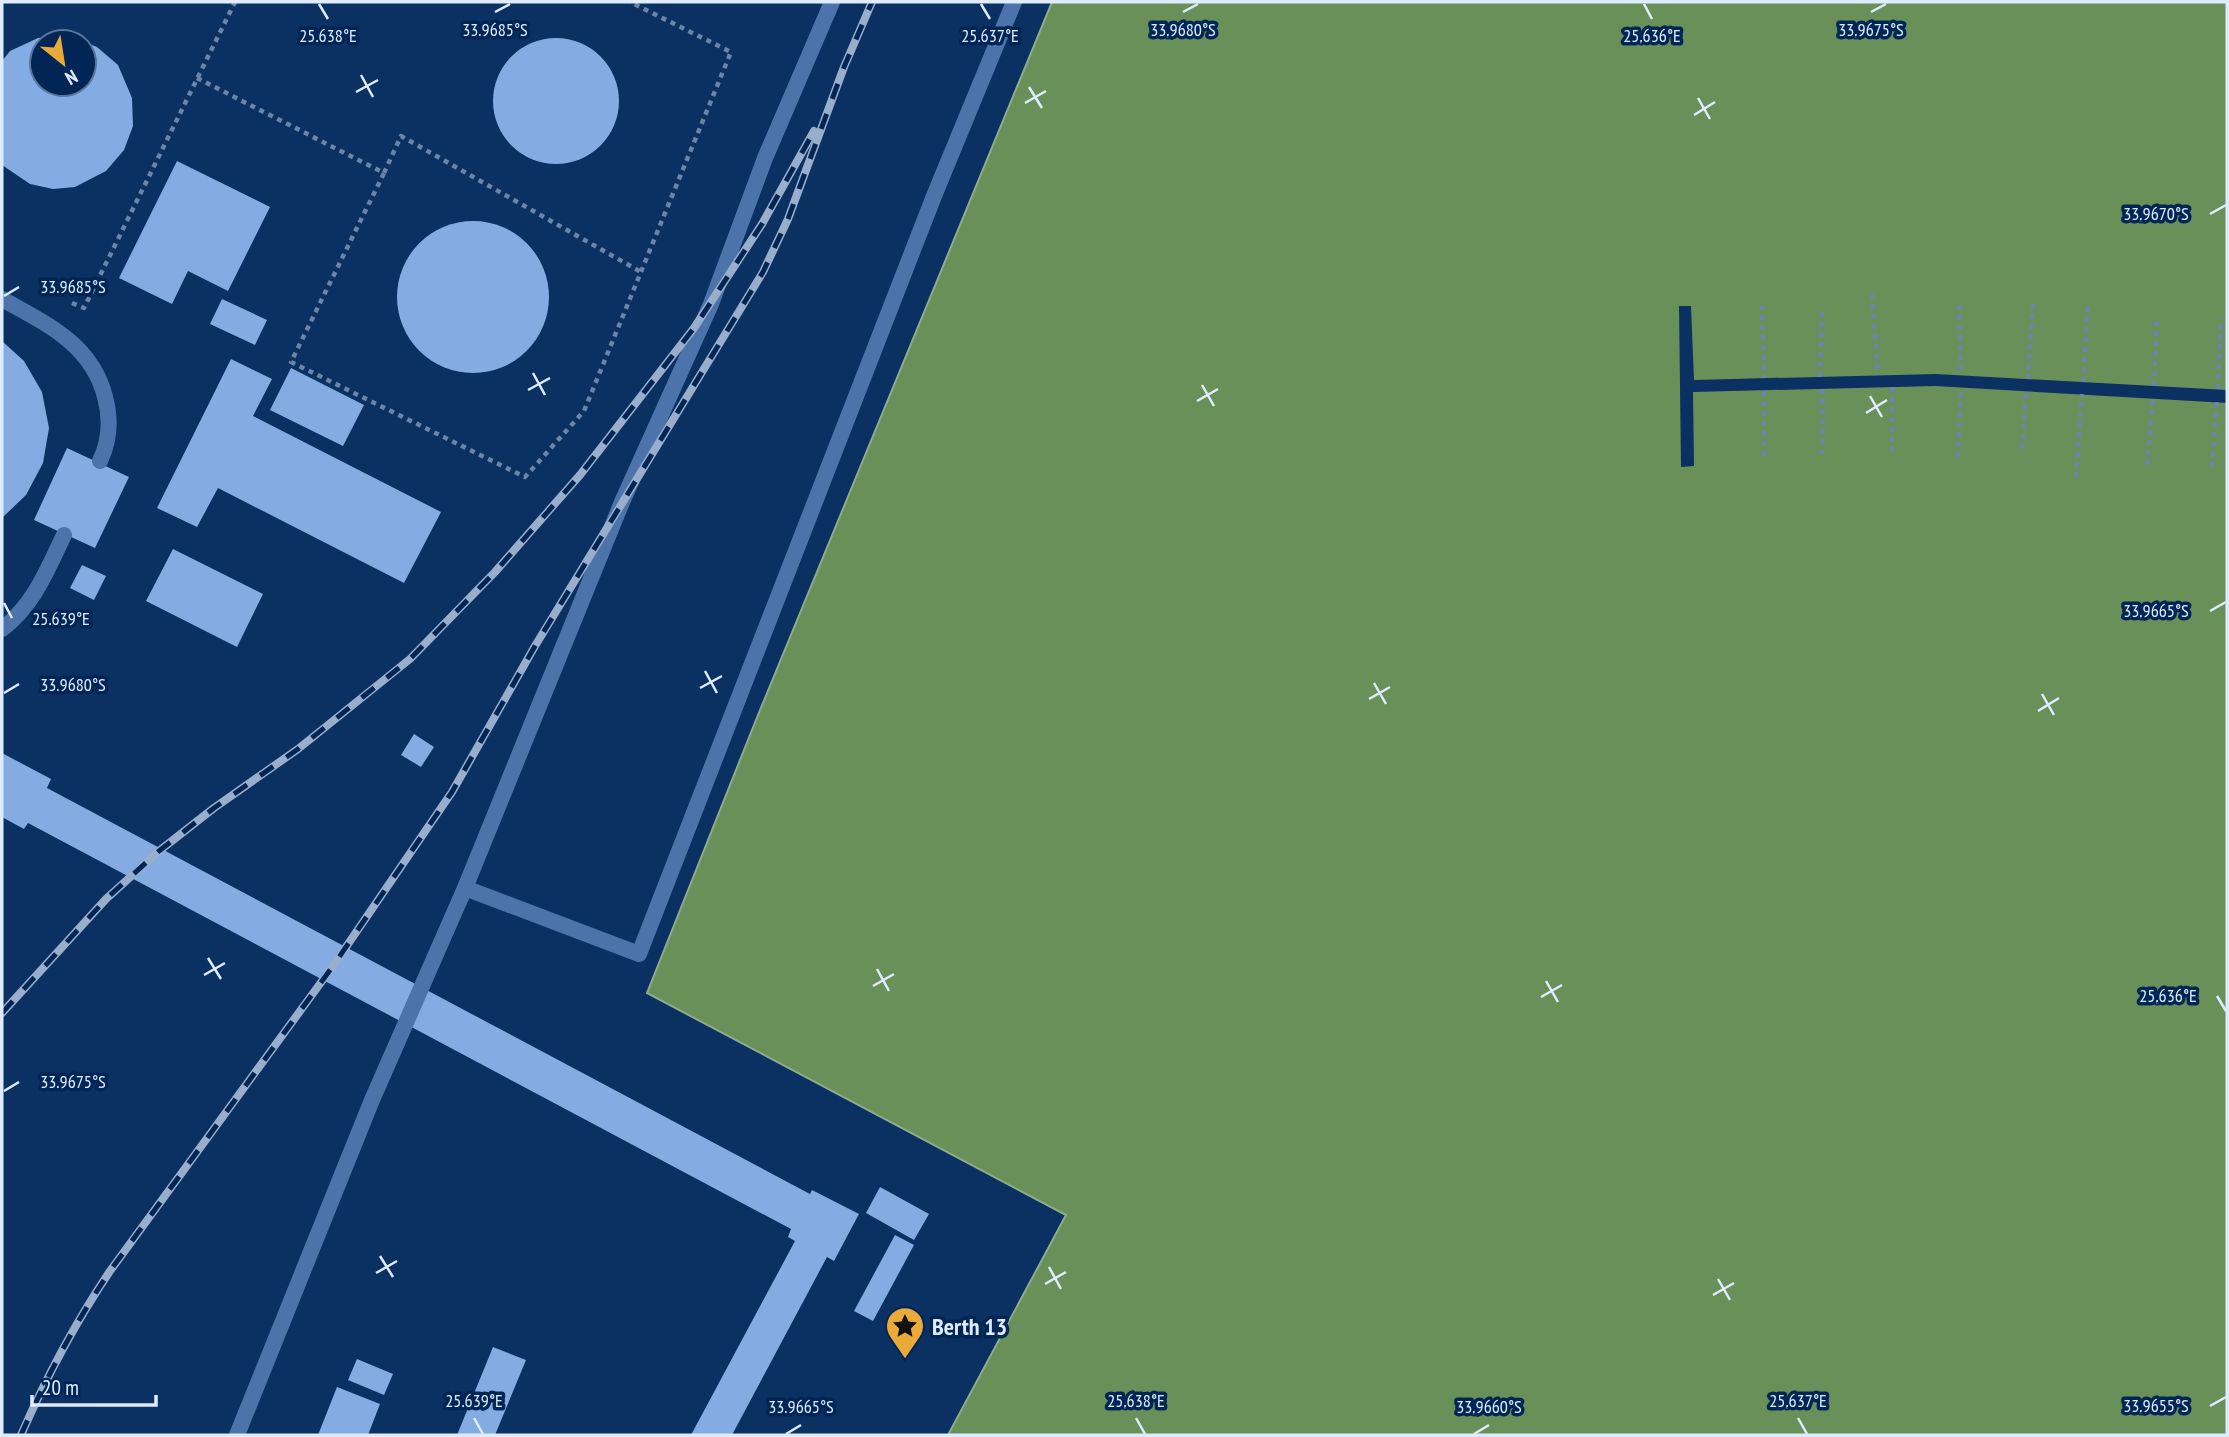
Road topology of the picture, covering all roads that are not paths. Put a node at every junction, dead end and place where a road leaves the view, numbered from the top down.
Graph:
1 (832, 2) edge
2 (1014, 2) edge
3 (2, 299) edge
4 (100, 461) dead end
5 (64, 535) dead end
6 (2, 629) edge
7 (465, 888) junction
8 (237, 1435) edge

1 - 7 lane
2 - 7 lane
3 - 4 lane
5 - 6 lane
7 - 8 lane

